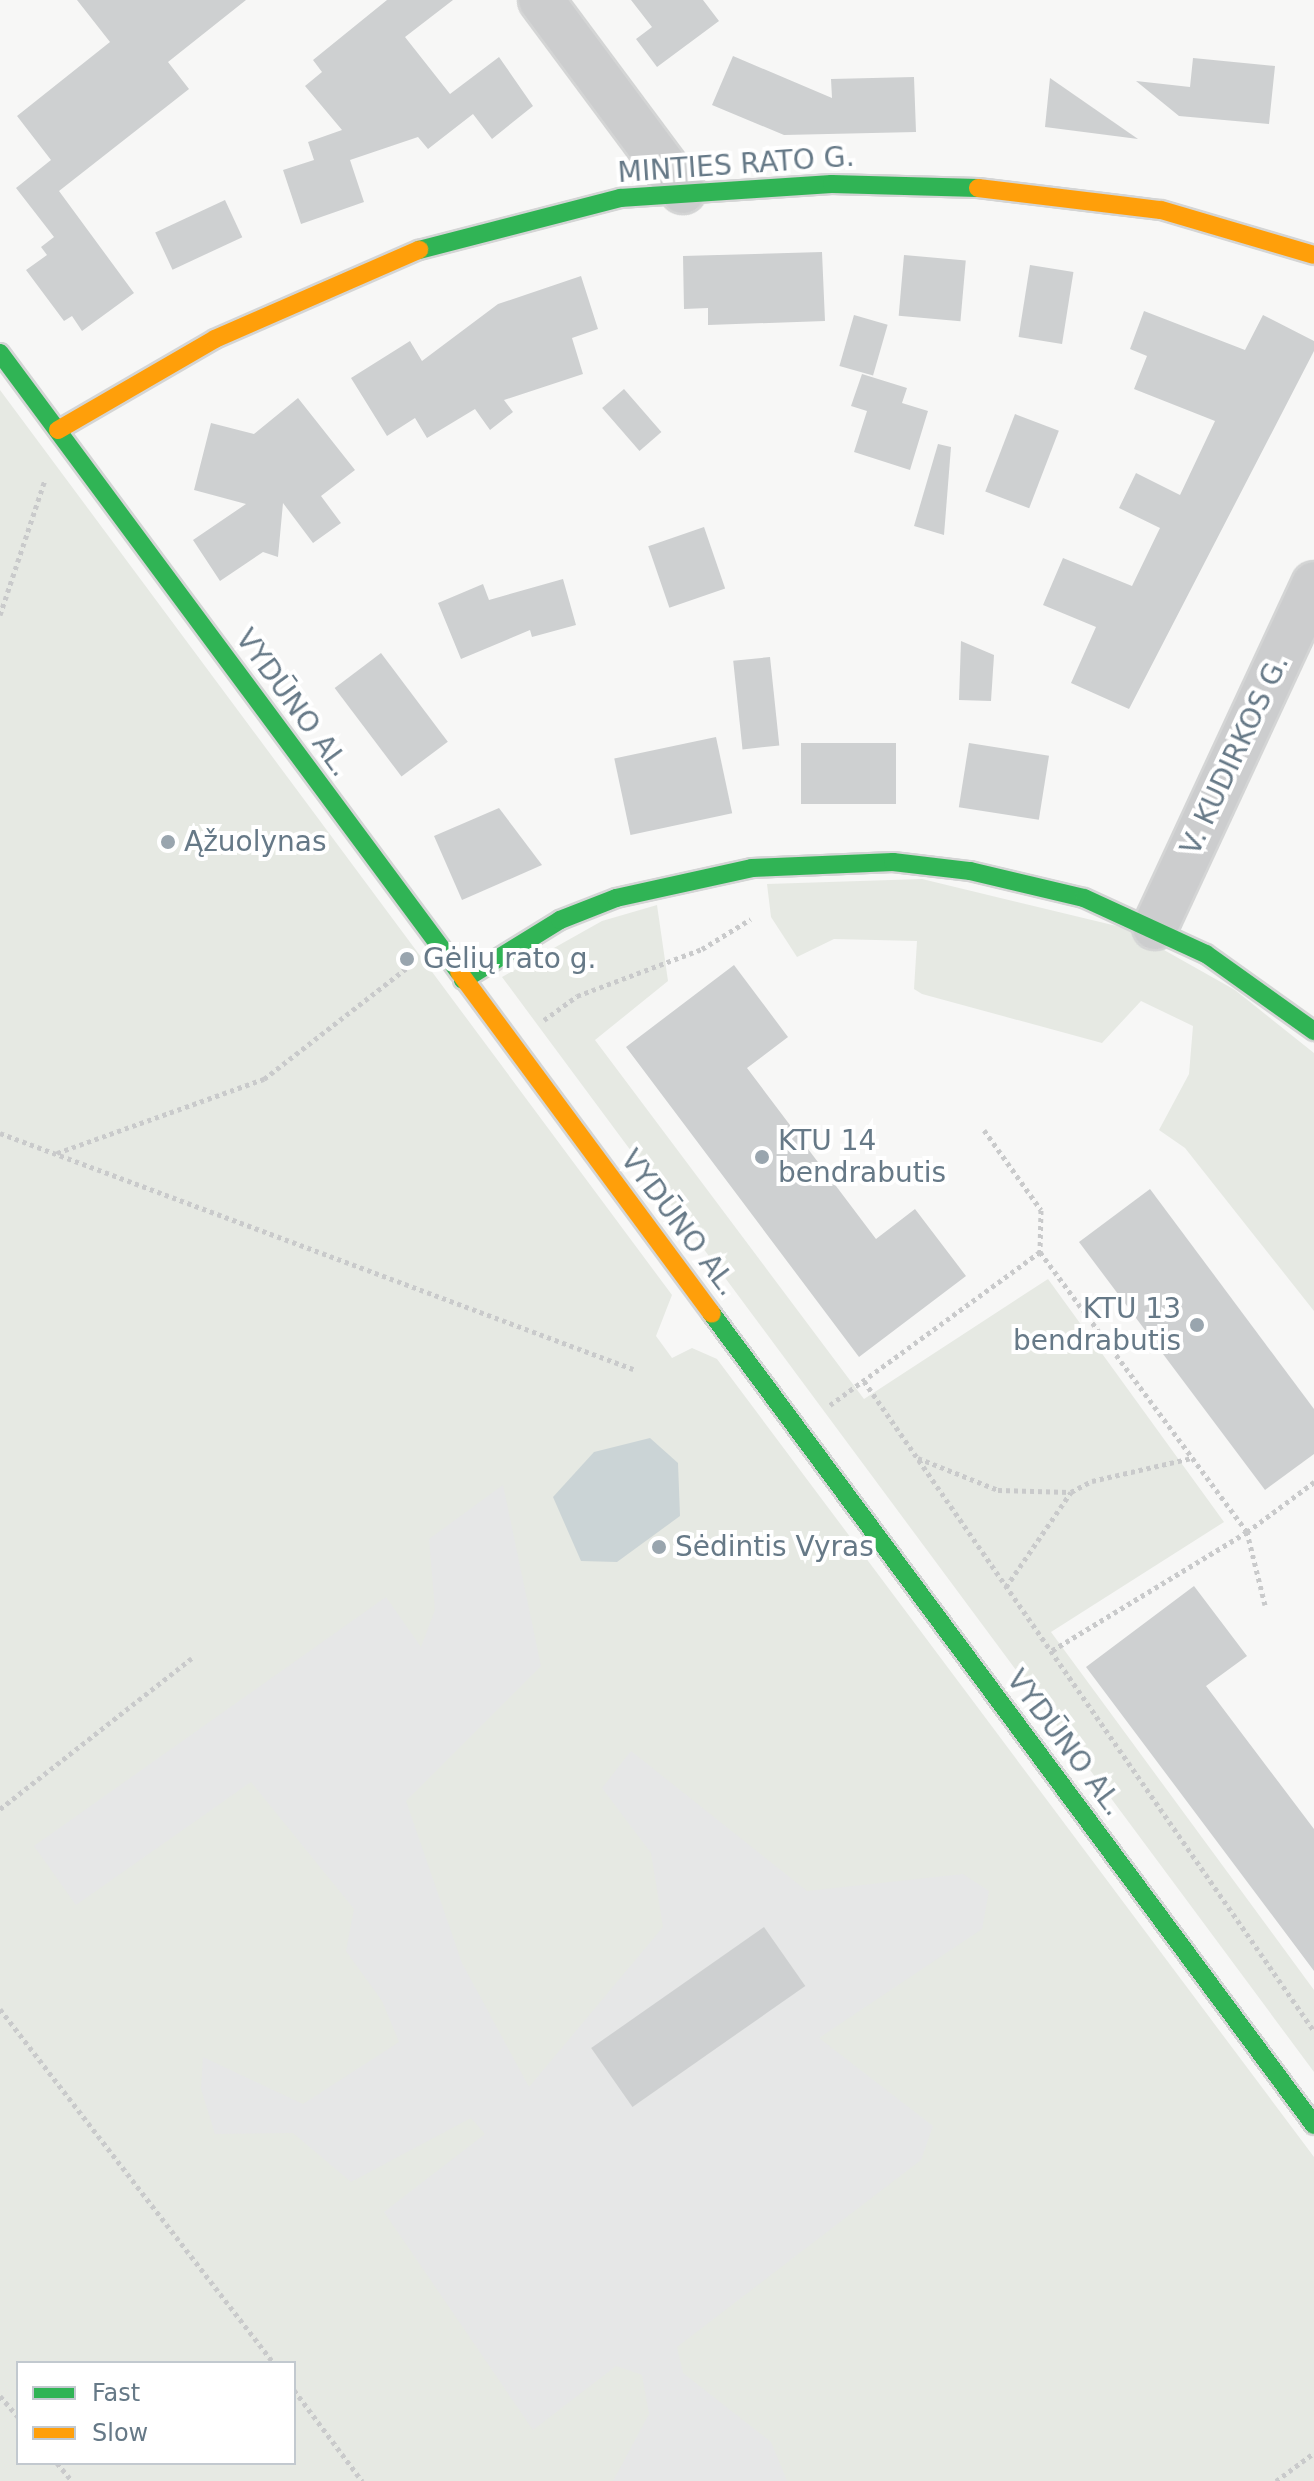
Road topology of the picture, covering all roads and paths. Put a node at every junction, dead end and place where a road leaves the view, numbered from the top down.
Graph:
1 (541, 0) edge
2 (683, 191) junction
3 (1314, 255) edge
4 (0, 353) edge
5 (59, 432) junction
6 (1314, 584) edge
7 (0, 615) edge
8 (751, 919) dead end
9 (1155, 927) junction
10 (437, 945) junction
11 (463, 980) junction
12 (1314, 1031) edge
13 (510, 1044) junction
14 (984, 1130) dead end
15 (0, 1133) edge
16 (56, 1153) junction
17 (1040, 1252) junction
18 (633, 1369) dead end
19 (864, 1381) junction
20 (797, 1429) junction
21 (916, 1457) junction
22 (1192, 1458) junction
23 (1314, 1482) edge
24 (1071, 1492) junction
25 (1247, 1532) junction
26 (1006, 1587) junction
27 (1265, 1605) dead end
28 (1050, 1652) junction
29 (192, 1658) dead end
30 (0, 1809) edge
31 (0, 2009) edge
32 (1314, 2031) edge
33 (1314, 2125) edge
34 (272, 2361) edge
35 (296, 2393) edge
36 (0, 2396) edge
37 (16, 2415) edge
38 (1314, 2453) edge
39 (59, 2465) edge
40 (72, 2481) edge
41 (362, 2481) edge
42 (1276, 2481) edge

1 - 2 street
2 - 3 street, MINTIES RATO G.
2 - 5 street, MINTIES RATO G.
4 - 5 street, VYDŪNO AL.
5 - 7 path
5 - 10 street, VYDŪNO AL.
6 - 9 street, V. KUDIRKOS G.
8 - 13 path
9 - 11 street
9 - 12 street
10 - 11 street, VYDŪNO AL.
10 - 16 path
11 - 13 street, VYDŪNO AL.
13 - 20 street, VYDŪNO AL.
14 - 17 path
15 - 16 path
16 - 18 path
17 - 19 path
17 - 22 path
19 - 20 path
19 - 21 path
20 - 33 street, VYDŪNO AL.
21 - 24 path
21 - 26 path
22 - 24 path
22 - 25 path
23 - 25 path
24 - 26 path
25 - 27 path
25 - 28 path
26 - 28 path
28 - 32 path
29 - 30 path
31 - 34 path
35 - 41 path
36 - 37 path
38 - 42 path
39 - 40 path

